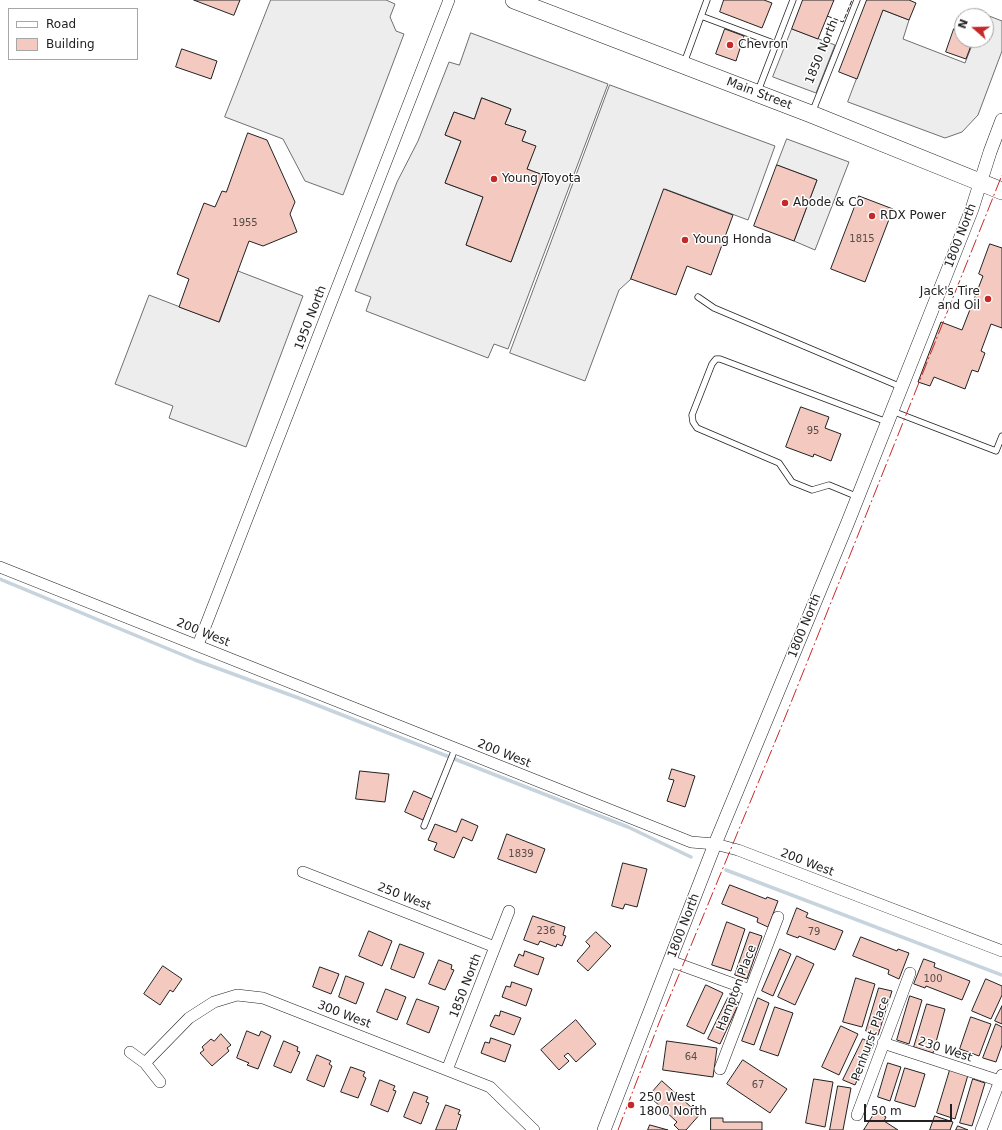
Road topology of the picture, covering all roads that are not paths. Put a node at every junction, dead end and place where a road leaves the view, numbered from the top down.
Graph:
1 (449, 0) edge
2 (514, 0) edge
3 (708, 0) edge
4 (793, 0) edge
5 (857, 0) edge
6 (701, 16) junction
7 (776, 44) junction
8 (683, 65) junction
9 (757, 93) junction
10 (811, 114) junction
11 (1002, 120) edge
12 (981, 182) junction
13 (1002, 191) edge
14 (698, 296) dead end
15 (901, 387) junction
16 (889, 417) junction
17 (1002, 436) edge
18 (858, 497) junction
19 (0, 567) edge
20 (198, 645) junction
21 (454, 752) junction
22 (424, 826) dead end
23 (716, 844) junction
24 (303, 872) dead end
25 (509, 911) dead end
26 (778, 917) dead end
27 (495, 947) junction
28 (1002, 951) edge
29 (670, 961) junction
30 (910, 973) dead end
31 (750, 990) junction
32 (883, 1043) junction
33 (130, 1052) dead end
34 (145, 1063) junction
35 (720, 1069) dead end
36 (447, 1070) junction
37 (1001, 1078) edge
38 (160, 1082) dead end
39 (857, 1115) dead end
40 (534, 1130) edge
41 (604, 1130) edge
42 (981, 1130) edge

1 - 20 street, 1950 North
2 - 8 main road, Main Street
3 - 6 lane
4 - 7 lane
5 - 10 lane, 1850 North
6 - 7 lane
6 - 8 lane
7 - 9 lane
8 - 9 main road, Main Street
9 - 10 main road, Main Street
10 - 12 main road, Main Street
11 - 12 street, 1800 North
12 - 13 main road, Main Street
12 - 15 street, 1800 North
14 - 15 lane
15 - 16 street, 1800 North
16 - 17 lane
16 - 18 street, 1800 North
16 - 18 lane
18 - 23 street, 1800 North
19 - 20 street, 200 West
20 - 21 street, 200 West
21 - 22 lane
21 - 23 street, 200 West
23 - 28 street, 200 West
23 - 29 street, 1800 North
24 - 27 street, 250 West
25 - 27 street, 1850 North
26 - 31 street, Hampton Place
27 - 36 street, 1850 North
29 - 31 street
29 - 41 street, 1800 North
30 - 32 street, Penhurst Place
31 - 35 street, Hampton Place
32 - 37 street, 230 West
32 - 39 street, Penhurst Place
33 - 34 street
34 - 36 street, 300 West
34 - 38 street
36 - 40 street, 300 West
37 - 42 street

